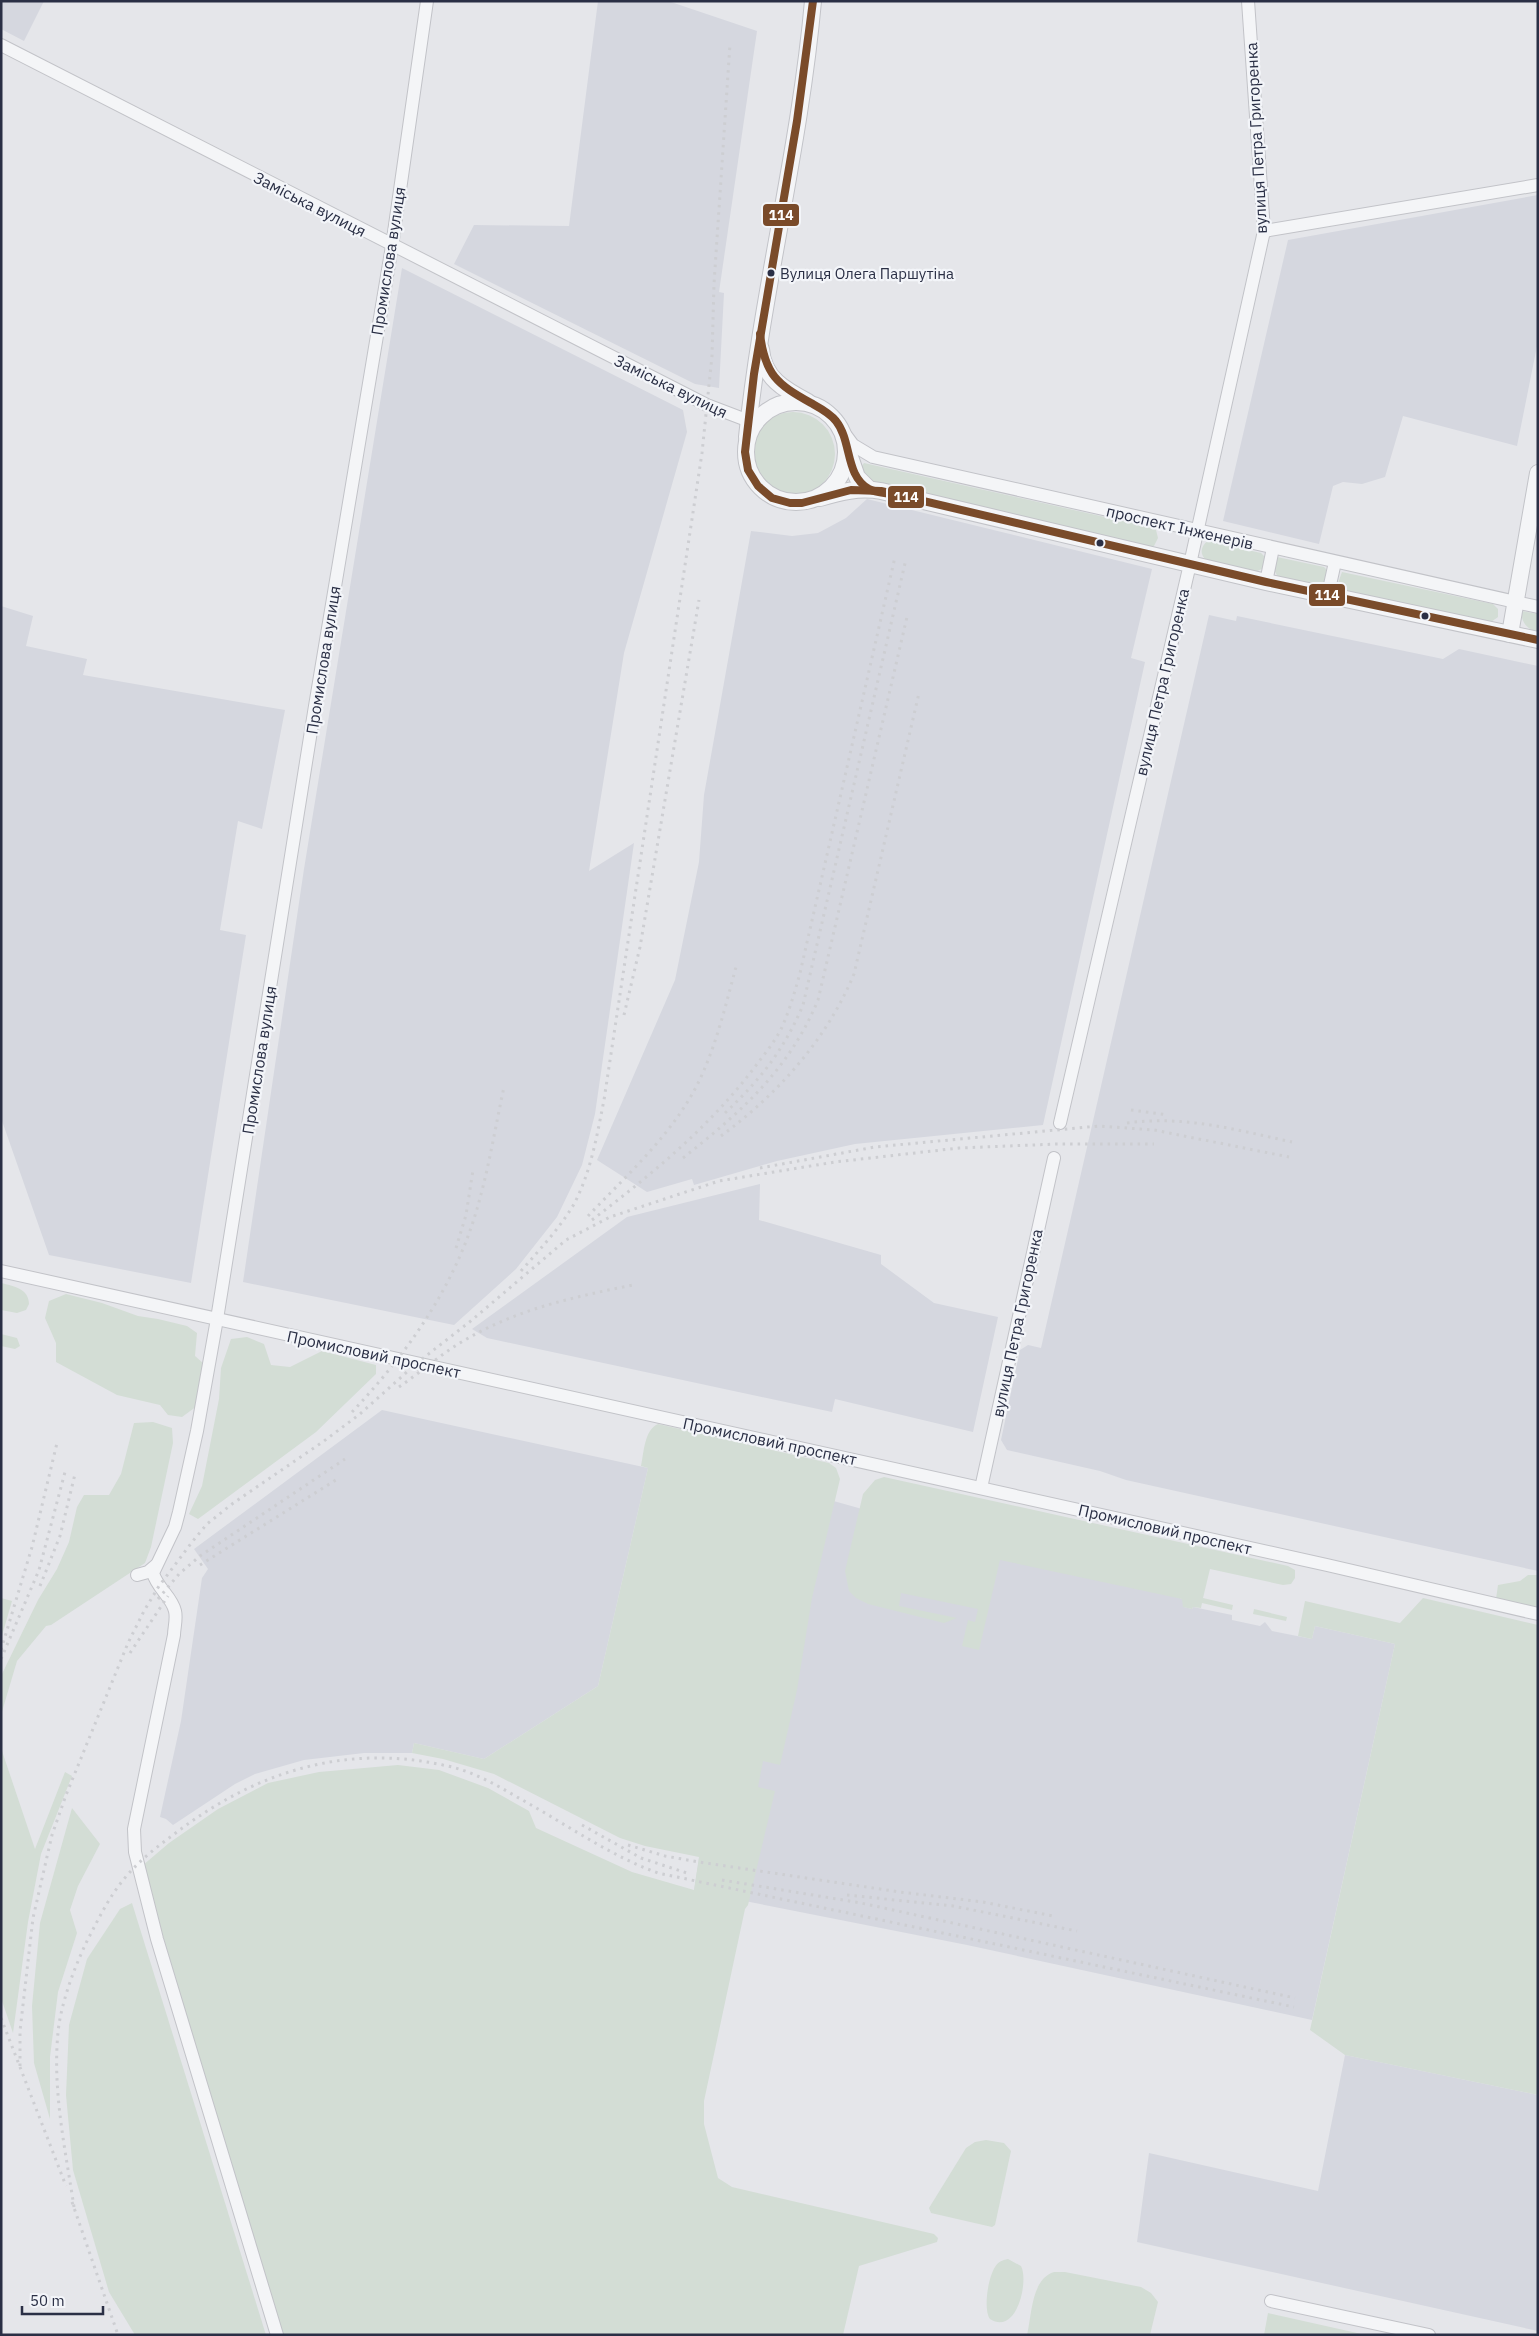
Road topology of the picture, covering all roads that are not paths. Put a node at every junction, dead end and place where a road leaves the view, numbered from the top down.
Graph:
1 (427, 1) edge
2 (813, 1) edge
3 (1248, 1) edge
4 (1, 45) edge
5 (1538, 185) edge
6 (1264, 231) junction
7 (392, 246) junction
8 (760, 334) junction
9 (814, 405) junction
10 (836, 422) junction
11 (750, 426) junction
12 (847, 447) junction
13 (1538, 473) edge
14 (869, 489) junction
15 (820, 498) junction
16 (1196, 531) junction
17 (1273, 548) junction
18 (1335, 562) junction
19 (1190, 564) junction
20 (1266, 582) junction
21 (1328, 594) junction
22 (1516, 602) junction
23 (1538, 607) edge
24 (1510, 634) junction
25 (1538, 640) edge
26 (1060, 1122) dead end
27 (1054, 1158) dead end
28 (1, 1271) edge
29 (218, 1319) junction
30 (981, 1488) junction
31 (155, 1566) junction
32 (137, 1575) dead end
33 (1538, 1614) edge
34 (1271, 2301) dead end
35 (277, 2335) edge
36 (1429, 2335) edge

1 - 7 street, Промислова вулиця
2 - 8 street
3 - 6 street, вулиця Петра Григоренка
4 - 7 street, Заміська вулиця
5 - 6 street
6 - 16 street, вулиця Петра Григоренка
7 - 11 street, Заміська вулиця
7 - 29 street, Промислова вулиця
8 - 9 street
8 - 11 street
9 - 10 street
9 - 11 street
10 - 12 street
10 - 16 street, проспект Інженерів
11 - 15 street
12 - 14 street
12 - 15 street
13 - 22 street
14 - 15 street, проспект Інженерів
14 - 19 street, проспект Інженерів
16 - 17 street, проспект Інженерів
16 - 19 street, вулиця Петра Григоренка
17 - 18 street, проспект Інженерів
17 - 20 street
18 - 21 street
18 - 22 street, проспект Інженерів
19 - 20 street, проспект Інженерів
19 - 26 street, вулиця Петра Григоренка
20 - 21 street, проспект Інженерів
21 - 24 street, проспект Інженерів
22 - 23 street, проспект Інженерів
22 - 24 street
24 - 25 street, проспект Інженерів
27 - 30 street, вулиця Петра Григоренка
28 - 29 street, Промисловий проспект
29 - 30 street, Промисловий проспект
29 - 31 street, Промислова вулиця
30 - 33 street, Промисловий проспект
31 - 32 street
31 - 35 street
34 - 36 street

